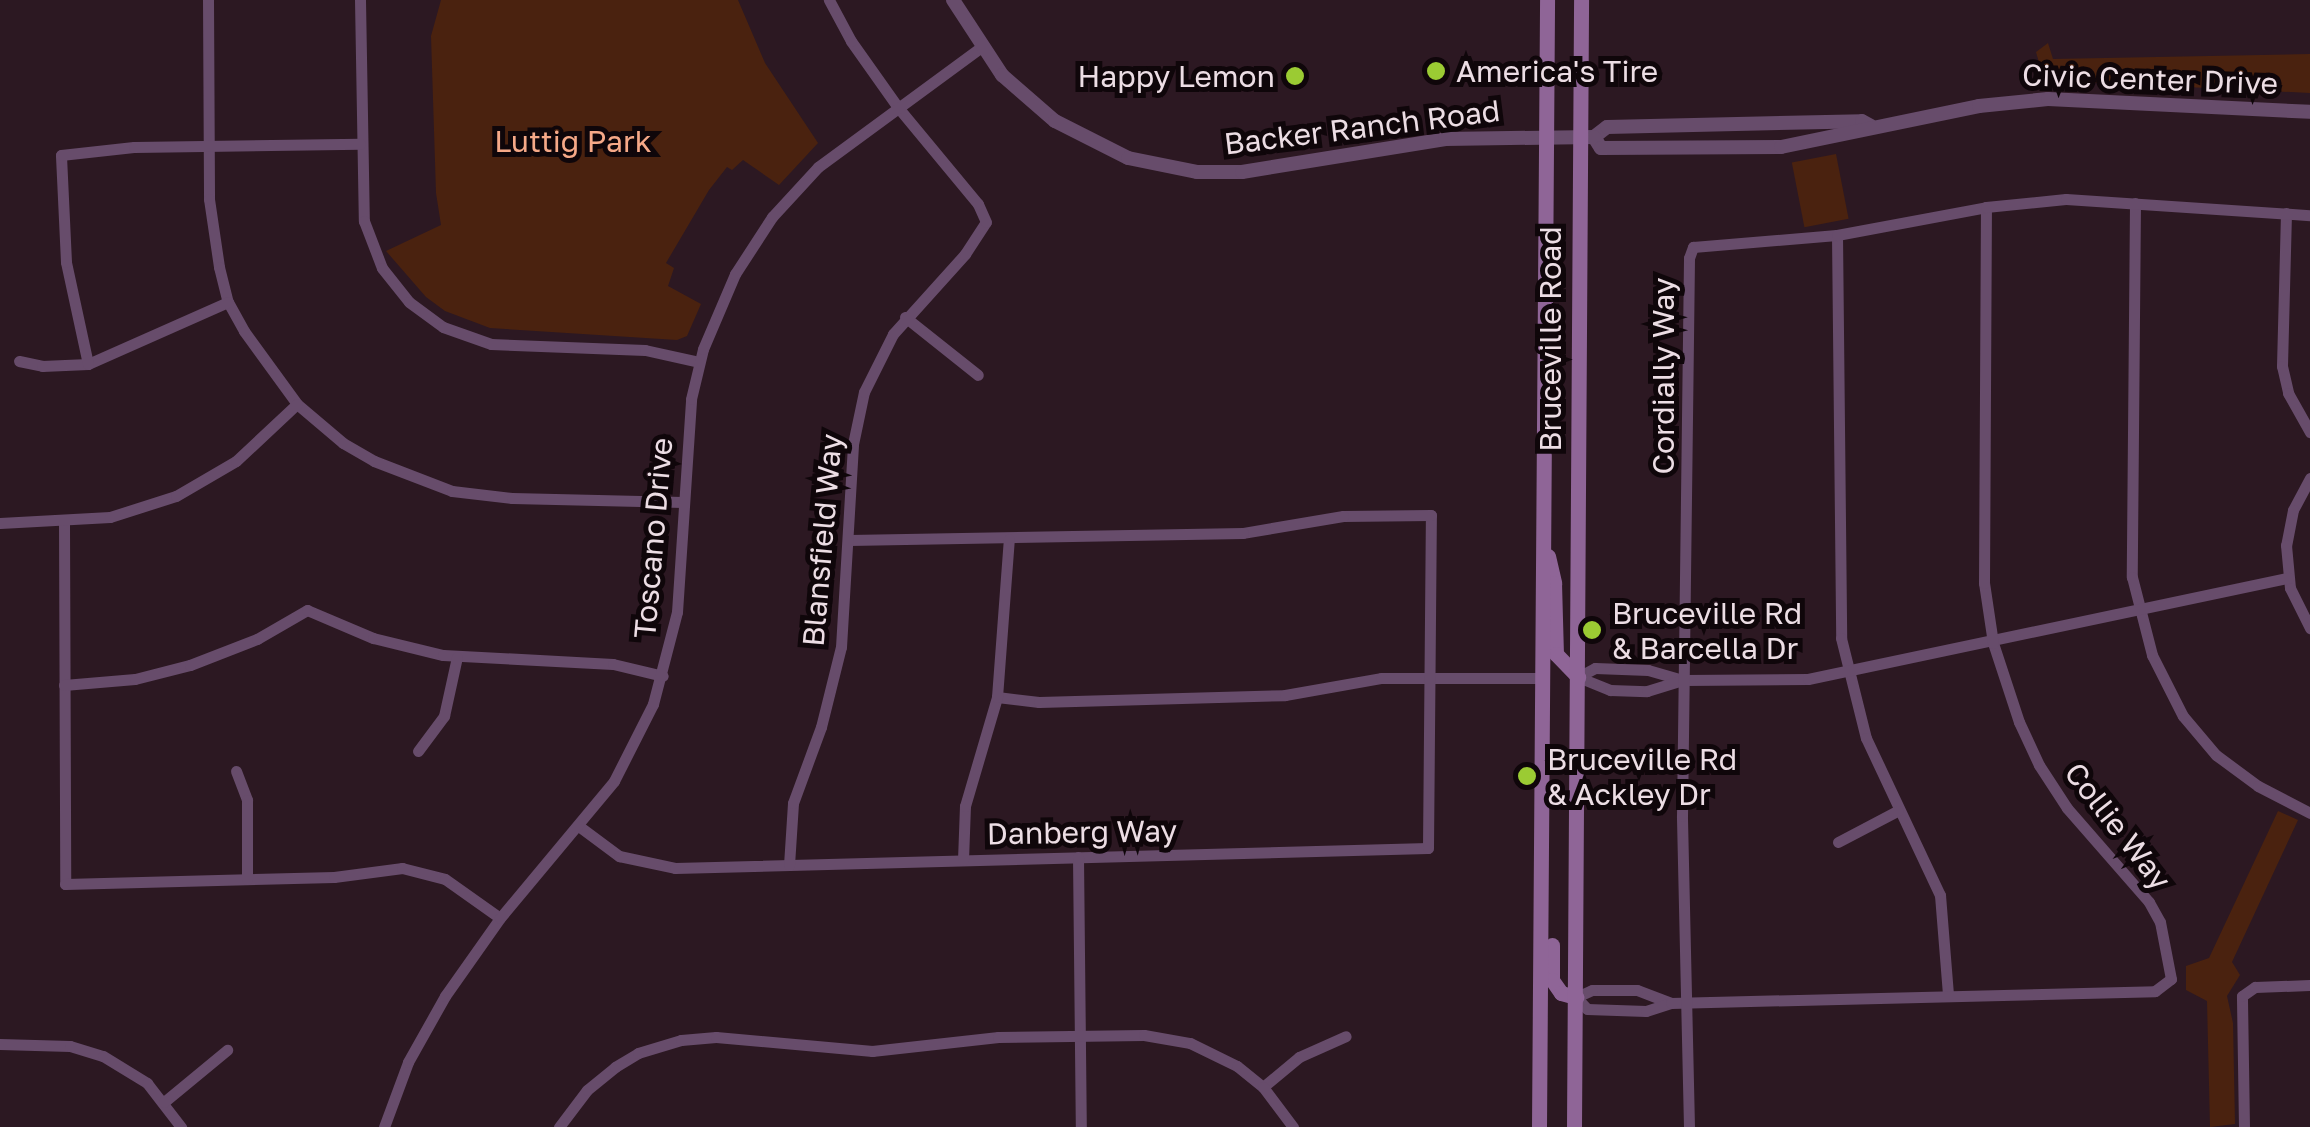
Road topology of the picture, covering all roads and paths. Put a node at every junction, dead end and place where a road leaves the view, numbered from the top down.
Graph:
1 (208, 0) edge
2 (360, 0) edge
3 (829, 0) edge
4 (953, 0) edge
5 (1547, 0) edge
6 (1581, 0) edge
7 (980, 48) junction
8 (897, 106) junction
9 (2310, 112) edge
10 (1871, 126) junction
11 (1545, 134) junction
12 (1586, 136) junction
13 (360, 144) junction
14 (208, 146) junction
15 (2134, 203) junction
16 (1986, 206) junction
17 (2286, 214) junction
18 (2310, 215) edge
19 (1837, 235) junction
20 (228, 302) junction
21 (905, 317) junction
22 (19, 361) dead end
23 (699, 362) junction
24 (88, 364) junction
25 (978, 375) dead end
26 (297, 404) junction
27 (2310, 432) edge
28 (2310, 478) edge
29 (684, 502) junction
30 (64, 522) junction
31 (0, 523) edge
32 (1543, 536) junction
33 (1009, 539) junction
34 (849, 540) junction
35 (2288, 578) junction
36 (2139, 610) junction
37 (2310, 628) edge
38 (1993, 643) junction
39 (457, 657) junction
40 (1849, 673) junction
41 (662, 676) junction
42 (1578, 677) junction
43 (1542, 678) junction
44 (1429, 679) junction
45 (1684, 680) junction
46 (64, 686) junction
47 (998, 697) junction
48 (418, 751) dead end
49 (236, 771) dead end
50 (1897, 811) junction
51 (2310, 813) edge
52 (580, 827) junction
53 (1838, 842) dead end
54 (1078, 857) junction
55 (963, 860) junction
56 (1541, 862) junction
57 (789, 865) junction
58 (248, 879) junction
59 (500, 918) junction
60 (2310, 985) edge
61 (1948, 995) junction
62 (1576, 997) junction
63 (1670, 1003) junction
64 (1686, 1003) junction
65 (1080, 1036) junction
66 (1346, 1036) dead end
67 (0, 1044) edge
68 (227, 1050) dead end
69 (1263, 1087) junction
70 (164, 1102) junction
71 (181, 1127) edge
72 (384, 1127) edge
73 (559, 1127) edge
74 (1081, 1127) edge
75 (1293, 1127) edge
76 (1539, 1127) edge
77 (1574, 1127) edge
78 (1689, 1127) edge
79 (2244, 1127) edge

1 - 14 street
2 - 13 street
3 - 8 street
4 - 7 street, Backer Ranch Road
5 - 11 main road, Bruceville Road
6 - 12 main road, Bruceville Road
7 - 8 street, Toscano Drive
7 - 11 street, Backer Ranch Road
8 - 21 street, Blansfield Way
8 - 23 street, Toscano Drive
9 - 10 street, Civic Center Drive
10 - 12 street, Civic Center Drive
10 - 12 street, Civic Center Drive
11 - 12 street, Civic Center Drive
11 - 32 main road, Bruceville Road
12 - 42 main road, Bruceville Road
13 - 14 street
13 - 23 street
14 - 20 street
14 - 24 street
15 - 16 street, Cordially Way
15 - 17 street, Cordially Way
15 - 36 street
16 - 19 street, Cordially Way
16 - 38 street, Collie Way
17 - 18 street, Cordially Way
17 - 27 street
19 - 40 street
19 - 45 street, Cordially Way
20 - 24 street
20 - 26 street
21 - 25 street
21 - 34 street, Blansfield Way
22 - 24 street
23 - 29 street, Toscano Drive
26 - 29 street
26 - 30 street
28 - 35 street
29 - 41 street, Toscano Drive
30 - 31 street
30 - 46 street
32 - 42 main road, Bruceville Road
32 - 43 main road, Bruceville Road
33 - 34 street
33 - 44 street
33 - 47 street
34 - 57 street, Blansfield Way
35 - 36 street
35 - 37 street
36 - 38 street
36 - 51 street
38 - 40 street
38 - 61 street, Collie Way
39 - 41 street
39 - 46 street
39 - 48 street
40 - 45 street
40 - 50 street
41 - 52 street, Toscano Drive
42 - 45 street
42 - 45 street
42 - 62 main road, Bruceville Road
43 - 44 street
43 - 56 main road, Bruceville Road
44 - 47 street
44 - 54 street, Danberg Way
45 - 64 street, Cordially Way
46 - 58 street
47 - 55 street
49 - 58 street
50 - 53 street
50 - 61 street
52 - 57 street, Danberg Way
52 - 59 street, Toscano Drive
54 - 55 street, Danberg Way
54 - 65 street
55 - 57 street, Danberg Way
56 - 62 main road, Bruceville Road
56 - 76 main road, Bruceville Road
58 - 59 street
59 - 72 street, Toscano Drive
60 - 79 street
61 - 64 street, Collie Way
62 - 63 street, Collie Way
62 - 63 street, Collie Way
62 - 77 main road, Bruceville Road
63 - 64 street, Collie Way
64 - 78 street, Cordially Way
65 - 69 street
65 - 73 street
65 - 74 street
66 - 69 street
67 - 70 street
68 - 70 street
69 - 75 street
70 - 71 street

